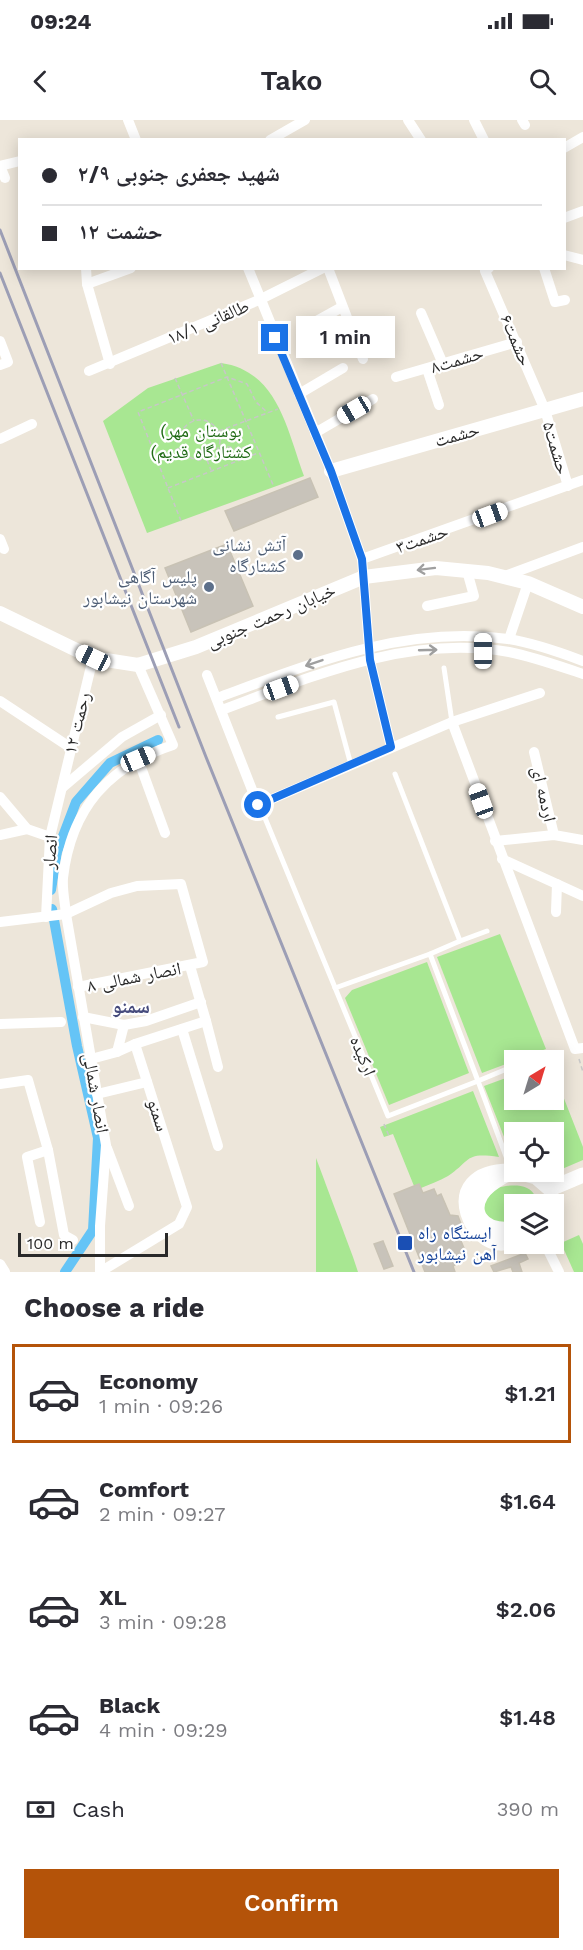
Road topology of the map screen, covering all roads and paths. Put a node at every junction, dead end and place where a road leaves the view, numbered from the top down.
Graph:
1 (128, 120) edge
2 (305, 120) edge
3 (408, 120) edge
4 (474, 120) edge
5 (583, 137) edge
6 (135, 138) edge
7 (274, 138) edge
8 (420, 138) edge
9 (483, 138) edge
10 (566, 147) edge
11 (18, 162) edge
12 (0, 166) edge
13 (5, 178) dead end
14 (583, 211) edge
15 (566, 217) edge
16 (566, 256) edge
17 (583, 260) edge
18 (86, 270) edge
19 (126, 270) edge
20 (249, 270) edge
21 (319, 270) edge
22 (329, 270) edge
23 (487, 270) edge
24 (545, 270) edge
25 (87, 284) junction
26 (259, 300) junction
27 (565, 300) dead end
28 (342, 307) junction
29 (422, 313) dead end
30 (304, 328) dead end
31 (0, 341) edge
32 (518, 342) junction
33 (363, 359) dead end
34 (221, 363) dead end
35 (4, 364) edge
36 (110, 364) junction
37 (443, 364) junction
38 (343, 368) dead end
39 (427, 369) junction
40 (90, 371) dead end
41 (227, 377) junction
42 (396, 377) dead end
43 (175, 378) dead end
44 (182, 394) junction
45 (299, 394) junction
46 (373, 399) dead end
47 (583, 399) edge
48 (439, 405) dead end
49 (278, 409) dead end
50 (545, 410) junction
51 (268, 413) junction
52 (194, 421) junction
53 (246, 421) junction
54 (32, 424) dead end
55 (218, 431) junction
56 (315, 433) junction
57 (0, 439) edge
58 (256, 444) junction
59 (220, 445) junction
60 (181, 447) junction
61 (259, 452) junction
62 (154, 457) junction
63 (206, 460) junction
64 (212, 471) junction
65 (331, 471) junction
66 (583, 480) edge
67 (568, 486) junction
68 (274, 487) dead end
69 (166, 489) junction
70 (181, 521) dead end
71 (583, 547) edge
72 (362, 559) junction
73 (466, 571) junction
74 (505, 576) junction
75 (364, 577) junction
76 (528, 583) junction
77 (427, 606) dead end
78 (583, 607) edge
79 (0, 613) edge
80 (483, 638) junction
81 (510, 639) junction
82 (370, 646) junction
83 (483, 651) junction
84 (93, 658) junction
85 (370, 660) junction
86 (583, 661) edge
87 (138, 665) junction
88 (444, 668) dead end
89 (583, 674) edge
90 (207, 675) dead end
91 (540, 693) dead end
92 (217, 698) junction
93 (0, 701) edge
94 (222, 710) junction
95 (160, 716) junction
96 (279, 717) dead end
97 (452, 722) junction
98 (391, 747) junction
99 (71, 748) junction
100 (534, 752) dead end
101 (138, 759) junction
102 (351, 765) junction
103 (394, 774) dead end
104 (62, 788) junction
105 (0, 797) edge
106 (265, 818) dead end
107 (27, 829) junction
108 (165, 833) dead end
109 (0, 835) edge
110 (554, 835) junction
111 (50, 837) junction
112 (583, 840) edge
113 (495, 841) junction
114 (502, 859) junction
115 (556, 884) junction
116 (583, 896) edge
117 (556, 912) dead end
118 (66, 914) junction
119 (46, 917) junction
120 (0, 922) edge
121 (487, 931) dead end
122 (460, 941) junction
123 (430, 954) junction
124 (190, 966) junction
125 (78, 987) junction
126 (335, 988) junction
127 (201, 1002) junction
128 (83, 1017) junction
129 (61, 1022) dead end
130 (206, 1022) junction
131 (0, 1024) edge
132 (124, 1024) junction
133 (183, 1029) junction
134 (135, 1044) junction
135 (579, 1049) edge
136 (117, 1052) junction
137 (91, 1059) junction
138 (218, 1067) dead end
139 (504, 1070) edge
140 (583, 1072) edge
141 (478, 1081) junction
142 (147, 1082) junction
143 (0, 1084) edge
144 (97, 1094) junction
145 (385, 1125) dead end
146 (389, 1136) dead end
147 (106, 1145) junction
148 (218, 1146) dead end
149 (504, 1146) edge
150 (48, 1150) junction
151 (504, 1171) edge
152 (583, 1175) edge
153 (504, 1177) edge
154 (541, 1182) edge
155 (549, 1189) junction
156 (548, 1194) edge
157 (129, 1206) dead end
158 (40, 1222) dead end
159 (504, 1231) edge
160 (74, 1240) dead end
161 (504, 1243) edge
162 (550, 1254) edge
163 (0, 1264) edge
164 (5, 1272) edge
165 (100, 1272) edge
166 (559, 1272) edge

1 - 6 street
2 - 7 street
3 - 8 street
4 - 9 street
5 - 10 street
11 - 12 street
12 - 13 street
14 - 15 street
16 - 17 street
18 - 25 street
19 - 25 street
20 - 26 street
21 - 26 street, طالقانی ۱۸/۱
22 - 28 street
23 - 32 street, حشمت۶
24 - 27 street
25 - 36 street
26 - 36 street, طالقانی ۱۸/۱
26 - 45 street
28 - 30 street
28 - 33 street
29 - 37 street
31 - 35 street
32 - 37 street, حشمت۸
32 - 50 street, حشمت۶
34 - 41 path
36 - 40 street, طالقانی ۱۸/۱
37 - 39 street, حشمت۸
38 - 45 street
39 - 42 street, حشمت۸
39 - 48 street
41 - 44 path
41 - 51 path
41 - 53 path
43 - 44 path
44 - 52 path
44 - 62 path
45 - 56 street
46 - 56 street
47 - 50 street, حشمت
49 - 51 path
50 - 65 street, حشمت
50 - 67 street, حشمت۵
51 - 53 path
52 - 55 path
52 - 60 path
53 - 55 path
53 - 58 path
54 - 57 street
55 - 59 path
56 - 65 street
58 - 59 path
58 - 61 path
59 - 63 path
60 - 62 path
60 - 63 path
61 - 64 path
61 - 68 path
62 - 69 path
63 - 64 path
64 - 69 path
65 - 72 street
66 - 67 street, حشمت۳
67 - 72 street, حشمت۳
69 - 70 path
71 - 74 street
72 - 75 street
73 - 74 street, خیابان رحمت جنوبی
73 -> 75 street, خیابان رحمت جنوبی
73 - 77 street
74 - 76 street, خیابان رحمت جنوبی
75 - 82 street
75 - 87 street, خیابان رحمت جنوبی
76 - 78 street, خیابان رحمت جنوبی
76 - 81 street
79 - 84 street, خیابان رحمت جنوبی
80 - 81 street
80 - 82 street
80 - 83 street
81 - 86 street
82 - 85 street
82 -> 92 street
85 -> 83 street
83 - 89 street
84 - 87 street, خیابان رحمت جنوبی
84 - 99 street, رحمت ۱۲
85 - 94 street
85 - 98 street
87 - 95 street
88 - 97 lane
90 - 92 street
91 - 97 street
92 - 94 street
93 - 99 street
94 - 102 street
95 - 101 street, انصار شمالی
95 - 104 street
96 - 102 lane
97 - 98 street
97 - 113 street
98 - 102 street
99 - 104 street, رحمت ۱۲
100 - 110 street, اردمه ای
101 - 108 street
101 - 118 street, انصار شمالی
103 - 122 lane
104 - 111 street, انصار
105 - 107 street
106 - 126 lane, ارکیده
107 - 109 street
107 - 111 street
110 - 112 street
110 - 113 street
111 - 119 street, انصار
113 - 114 street
114 - 115 street
114 - 135 street
115 - 116 street
115 - 117 street
118 - 119 street
118 - 124 street
118 - 125 street, انصار شمالی
119 - 120 street
121 - 122 lane
122 - 123 lane
123 - 126 lane
123 - 141 lane
124 - 125 street, انصار شمالی ۸
124 - 127 street
125 - 128 street, انصار شمالی
126 - 141 lane, ارکیده
127 - 130 street
127 - 132 street
128 - 132 street
128 - 137 street, انصار شمالی
129 - 131 street
130 - 133 street
130 - 138 street
132 - 136 street
133 - 134 street
133 - 148 street
134 - 136 street
134 - 142 street, سمنو
135 - 140 path
136 - 137 street
137 - 144 street, انصار شمالی
139 - 141 lane
141 - 149 lane
142 - 144 street
142 - 165 street, سمنو
143 - 150 street
144 - 147 street, انصار شمالی
145 - 146 path
147 - 157 street
147 - 165 street, انصار شمالی
150 - 158 street
150 - 160 street
151 - 161 main road
152 - 155 main road
153 - 159 main road
154 - 155 main road
155 - 156 main road
162 - 166 street
163 - 164 street

